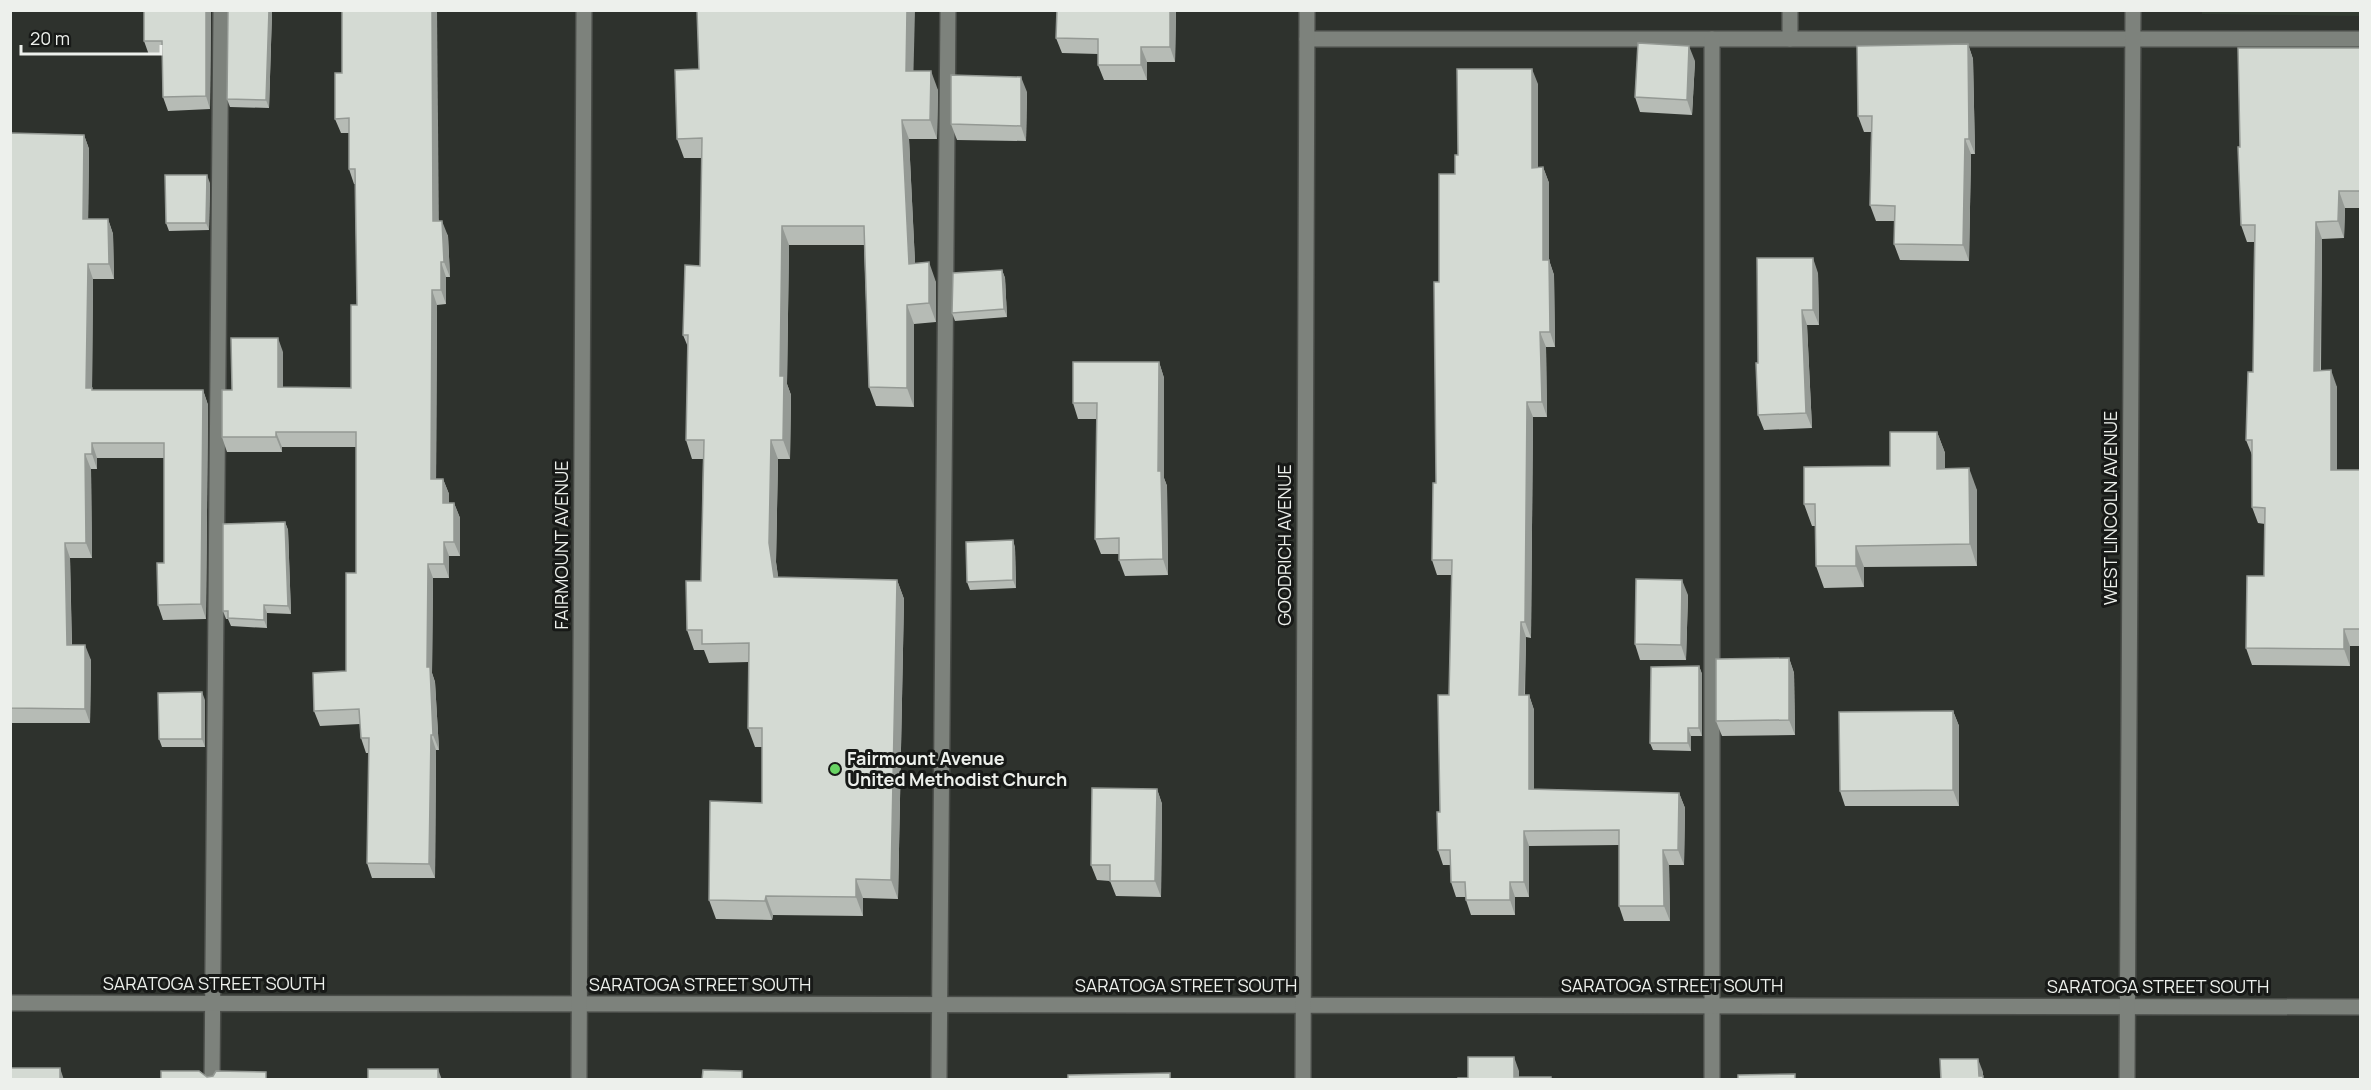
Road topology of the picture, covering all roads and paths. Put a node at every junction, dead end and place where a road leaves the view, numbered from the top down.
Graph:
1 (221, 10) edge
2 (584, 10) edge
3 (948, 10) edge
4 (1307, 10) edge
5 (1790, 10) edge
6 (2133, 10) edge
7 (2133, 38) junction
8 (1307, 39) junction
9 (1712, 39) junction
10 (1790, 39) junction
11 (2361, 39) edge
12 (10, 1003) edge
13 (212, 1004) junction
14 (580, 1004) junction
15 (939, 1005) junction
16 (1303, 1005) junction
17 (1712, 1006) junction
18 (2127, 1006) junction
19 (2361, 1007) edge
20 (212, 1080) edge
21 (579, 1080) edge
22 (939, 1080) edge
23 (1303, 1080) edge
24 (1712, 1080) edge
25 (2127, 1080) edge

1 - 13 street
2 - 14 street, FAIRMOUNT AVENUE
3 - 15 street
4 - 8 street, GOODRICH AVENUE
5 - 10 street
6 - 7 street, WEST LINCOLN AVENUE
7 - 10 street
7 - 11 street
7 - 18 street, WEST LINCOLN AVENUE
8 - 9 street
8 - 16 street, GOODRICH AVENUE
9 - 10 street
9 - 17 street
12 - 13 street, SARATOGA STREET SOUTH
13 - 14 street, SARATOGA STREET SOUTH
13 - 20 street
14 - 15 street, SARATOGA STREET SOUTH
14 - 21 street, FAIRMOUNT AVENUE
15 - 16 street, SARATOGA STREET SOUTH
15 - 22 street
16 - 17 street, SARATOGA STREET SOUTH
16 - 23 street, GOODRICH AVENUE
17 - 18 street, SARATOGA STREET SOUTH
17 - 24 street
18 - 19 street, SARATOGA STREET SOUTH
18 - 25 street, WEST LINCOLN AVENUE

